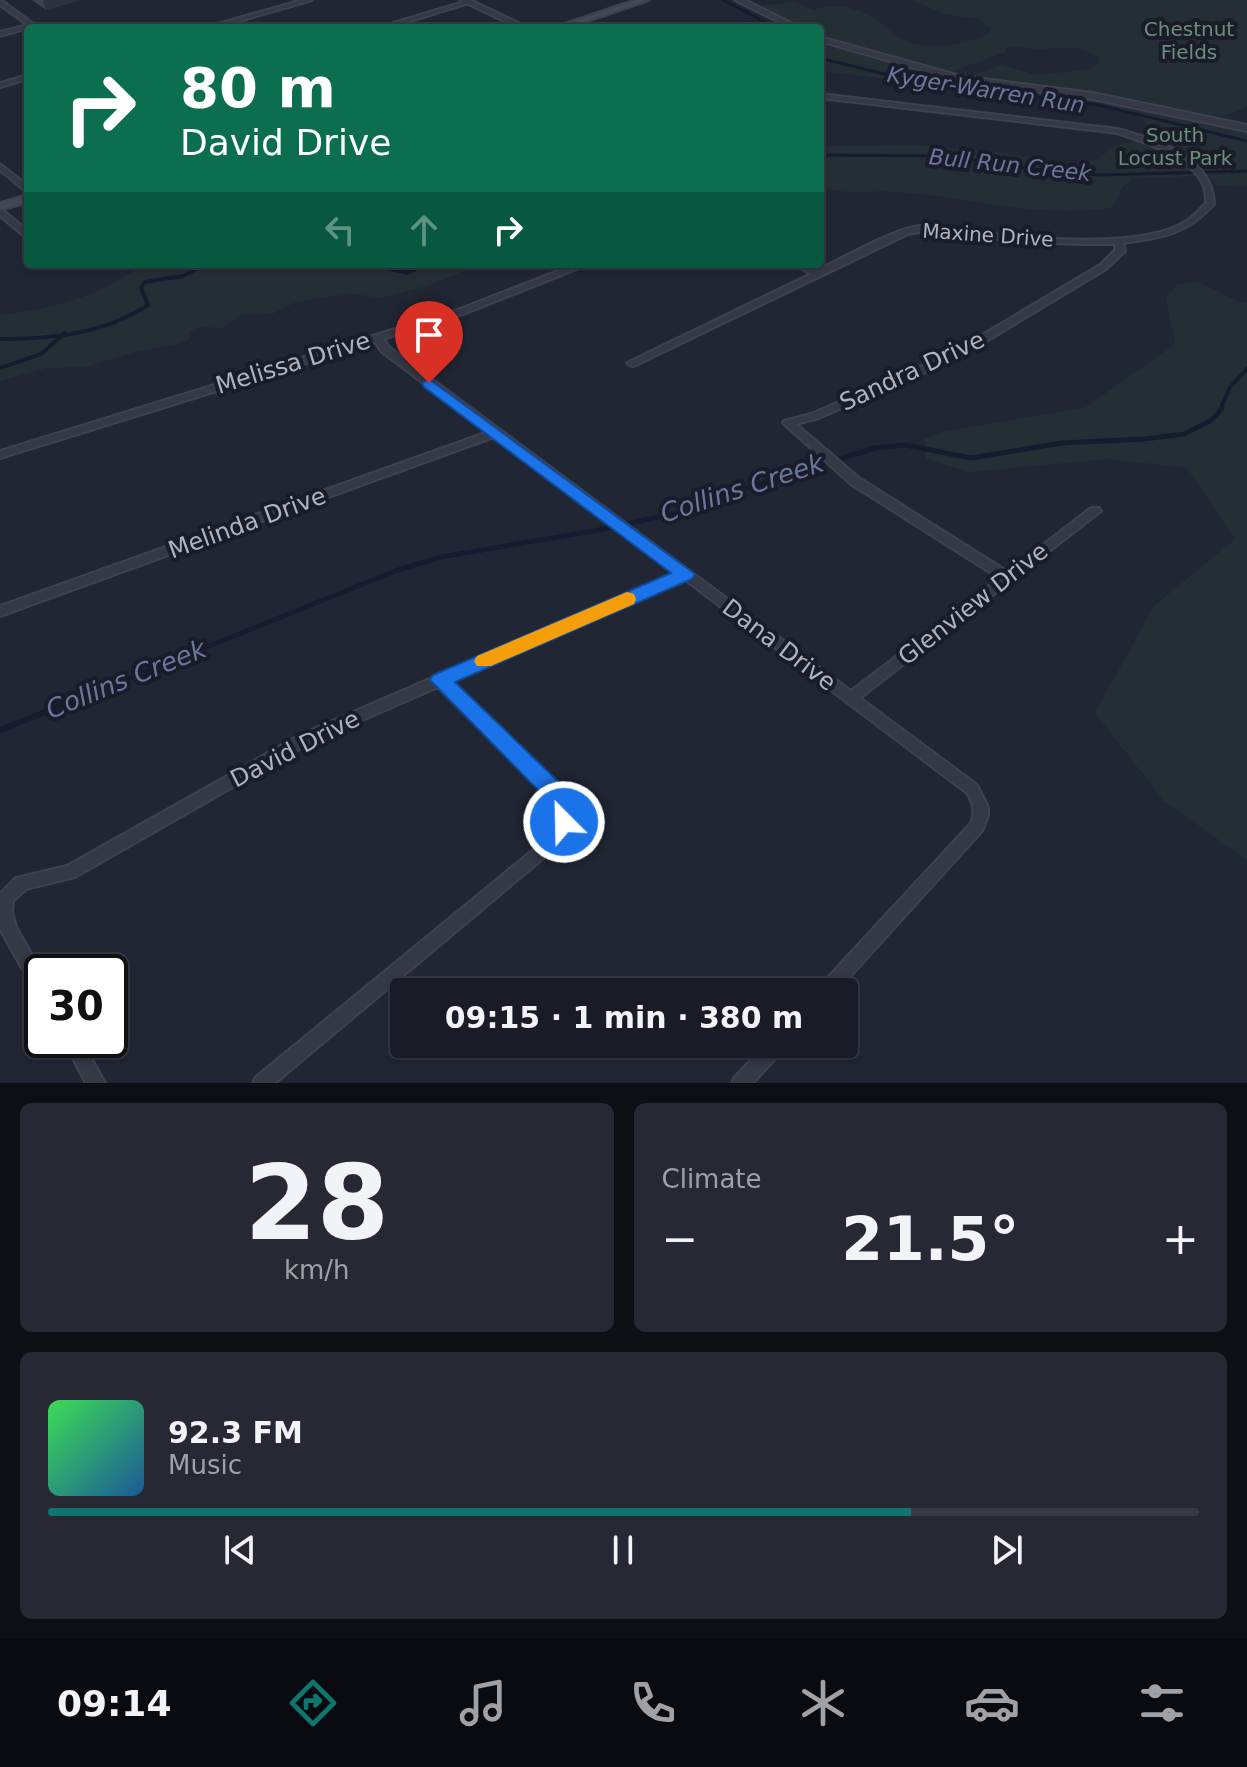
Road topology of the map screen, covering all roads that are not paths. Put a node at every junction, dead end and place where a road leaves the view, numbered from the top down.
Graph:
1 (309, 0) edge
2 (645, 0) edge
3 (739, 0) edge
4 (466, 1) edge
5 (0, 2) edge
6 (31, 24) edge
7 (222, 24) edge
8 (393, 24) edge
9 (516, 24) edge
10 (570, 24) edge
11 (789, 24) edge
12 (24, 29) edge
13 (0, 34) edge
14 (824, 40) edge
15 (24, 78) edge
16 (0, 85) edge
17 (824, 96) edge
18 (1247, 128) edge
19 (0, 166) edge
20 (24, 187) edge
21 (24, 200) edge
22 (0, 209) edge
23 (24, 232) edge
24 (1119, 243) junction
25 (574, 268) edge
26 (807, 268) edge
27 (819, 274) junction
28 (377, 337) junction
29 (632, 363) dead end
30 (494, 433) junction
31 (0, 455) edge
32 (1095, 511) dead end
33 (685, 574) junction
34 (1007, 577) junction
35 (0, 611) edge
36 (440, 680) junction
37 (851, 698) junction
38 (24, 957) edge
39 (838, 978) edge
40 (82, 1058) edge
41 (764, 1058) edge
42 (96, 1083) edge
43 (262, 1083) edge
44 (741, 1083) edge

1 - 7 street
2 - 10 main road
3 - 11 street
4 - 8 street
4 - 9 street
5 - 6 street
12 - 13 street
14 - 18 street
15 - 16 street
17 - 24 street
19 - 20 street
21 - 22 main road
22 - 23 street
24 - 27 street, Maxine Drive
24 - 34 street, Sandra Drive
25 - 28 street, Melissa Drive
26 - 27 street
27 - 29 street, Maxine Drive
28 - 30 street, Dana Drive
28 - 31 street, Melissa Drive
30 - 33 street, Dana Drive
30 - 35 street, Melinda Drive
32 - 34 street, Glenview Drive
33 - 36 street, David Drive
33 - 37 street, Dana Drive
34 - 37 street, Glenview Drive
36 - 38 street, David Drive
36 - 43 street
37 - 39 street, Dana Drive
40 - 42 street
41 - 44 street

